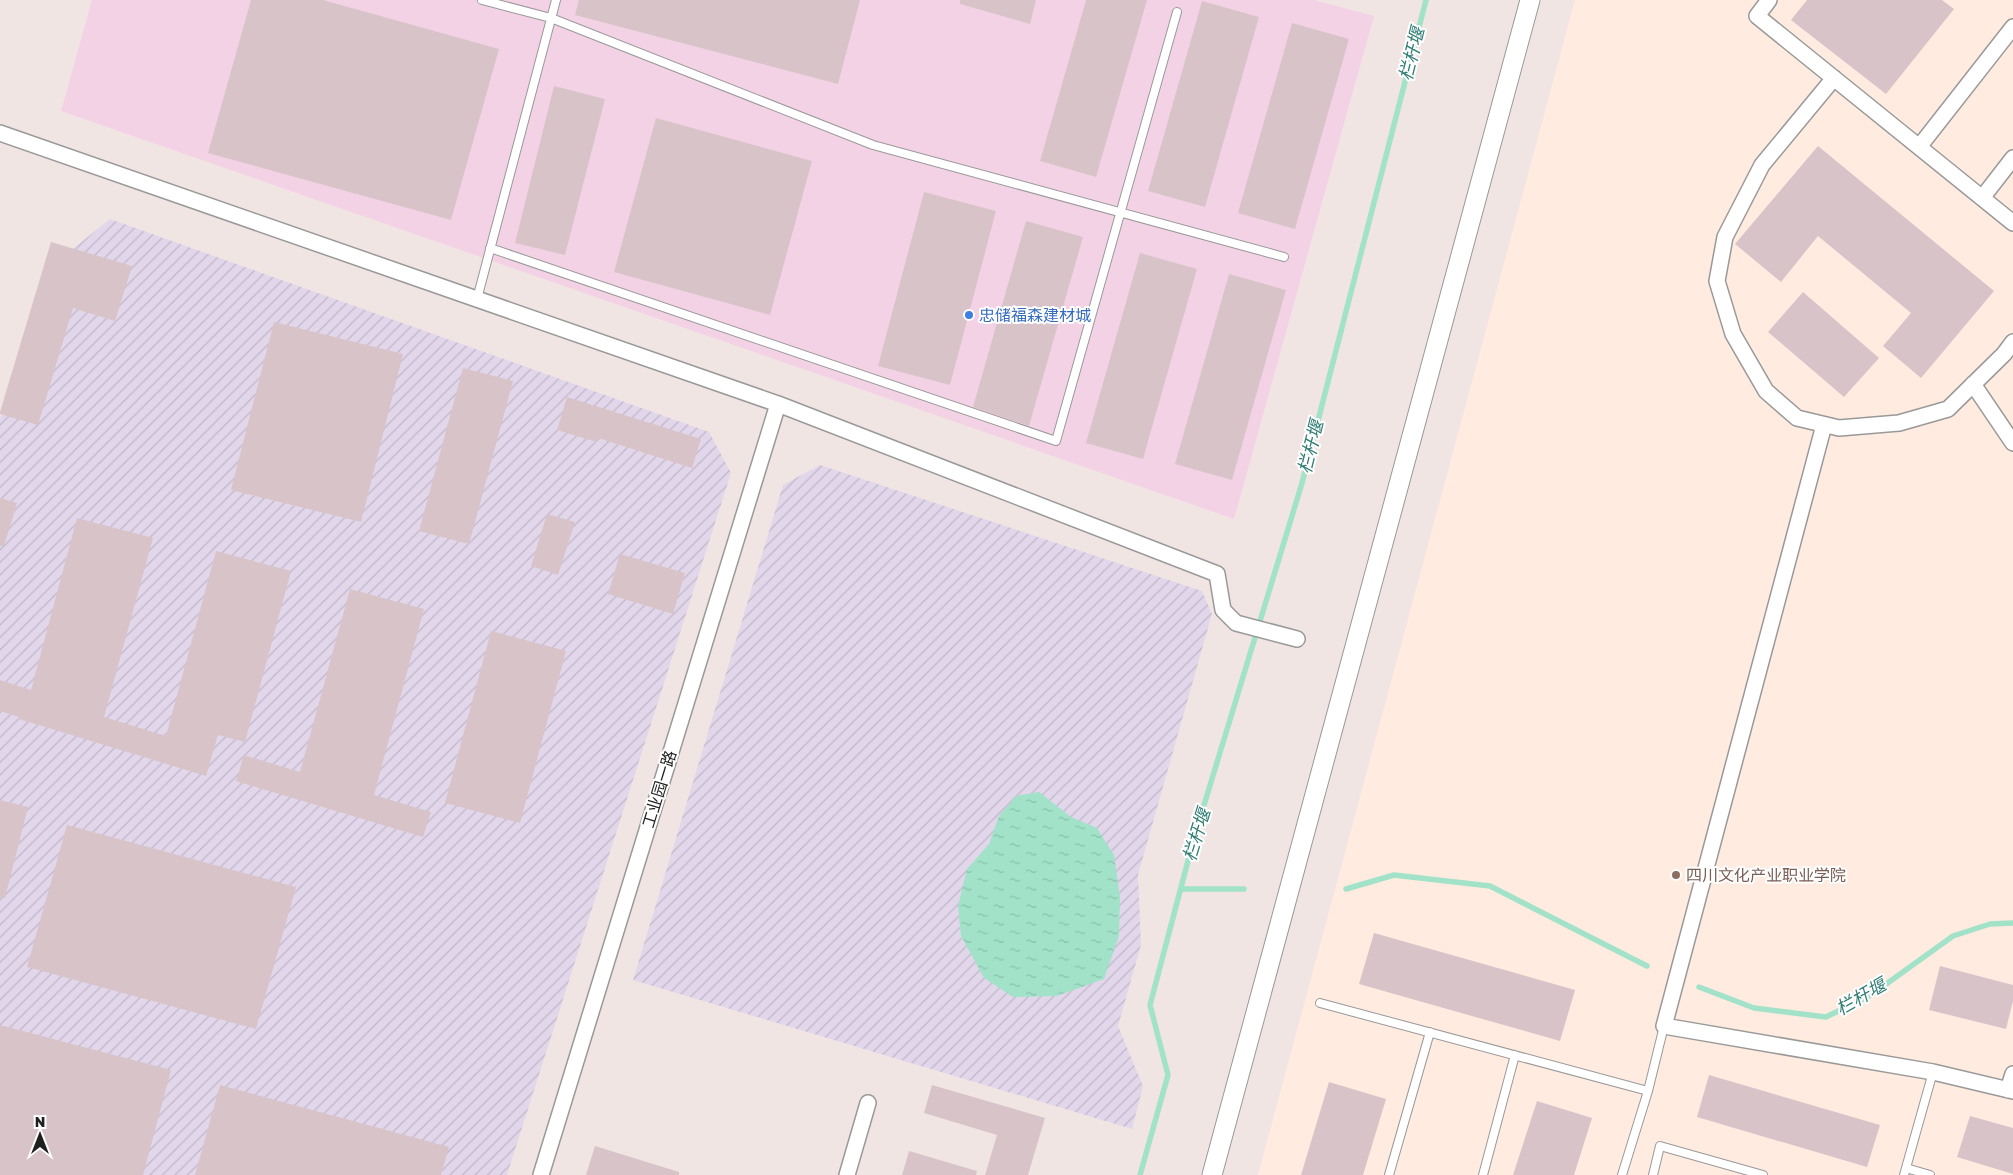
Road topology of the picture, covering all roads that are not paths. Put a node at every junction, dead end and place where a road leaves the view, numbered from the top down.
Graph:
1 (482, 0) edge
2 (556, 0) edge
3 (1530, 0) edge
4 (1769, 0) edge
5 (1177, 12) dead end
6 (551, 18) junction
7 (2013, 27) edge
8 (1834, 78) junction
9 (0, 133) edge
10 (1919, 147) junction
11 (2013, 158) edge
12 (1982, 198) junction
13 (1120, 211) junction
14 (2013, 223) edge
15 (490, 248) junction
16 (1284, 257) dead end
17 (477, 300) junction
18 (2013, 342) edge
19 (1973, 384) junction
20 (778, 404) junction
21 (1824, 425) junction
22 (2013, 443) edge
23 (1297, 639) dead end
24 (1320, 1002) dead end
25 (1664, 1026) junction
26 (1430, 1032) junction
27 (1515, 1055) junction
28 (1933, 1072) junction
29 (2013, 1074) edge
30 (1648, 1091) junction
31 (2011, 1091) edge
32 (868, 1103) dead end
33 (1905, 1172) edge
34 (541, 1175) edge
35 (847, 1175) edge
36 (1212, 1175) edge
37 (1388, 1175) edge
38 (1483, 1175) edge
39 (1622, 1175) edge
40 (1653, 1175) edge
41 (1763, 1175) edge
42 (1930, 1175) edge

1 - 6 lane
2 - 6 lane
3 - 36 street
4 - 8 street
5 - 13 lane
6 - 13 lane
6 - 15 lane
7 - 10 street
8 - 10 street
8 - 21 street
9 - 17 street
10 - 12 street
11 - 12 street
12 - 14 street
13 - 15 lane
13 - 16 lane
15 - 17 lane
17 - 20 street
18 - 19 street
19 - 21 street
19 - 22 street
20 - 23 street
20 - 34 street, 工业园一路
21 - 25 street
24 - 26 lane
25 - 28 street
25 - 30 lane
26 - 27 lane
26 - 37 lane
27 - 30 lane
27 - 38 lane
28 - 31 street
28 - 33 lane
29 - 31 street
30 - 39 lane
32 - 35 street
33 - 42 lane
40 - 41 lane

